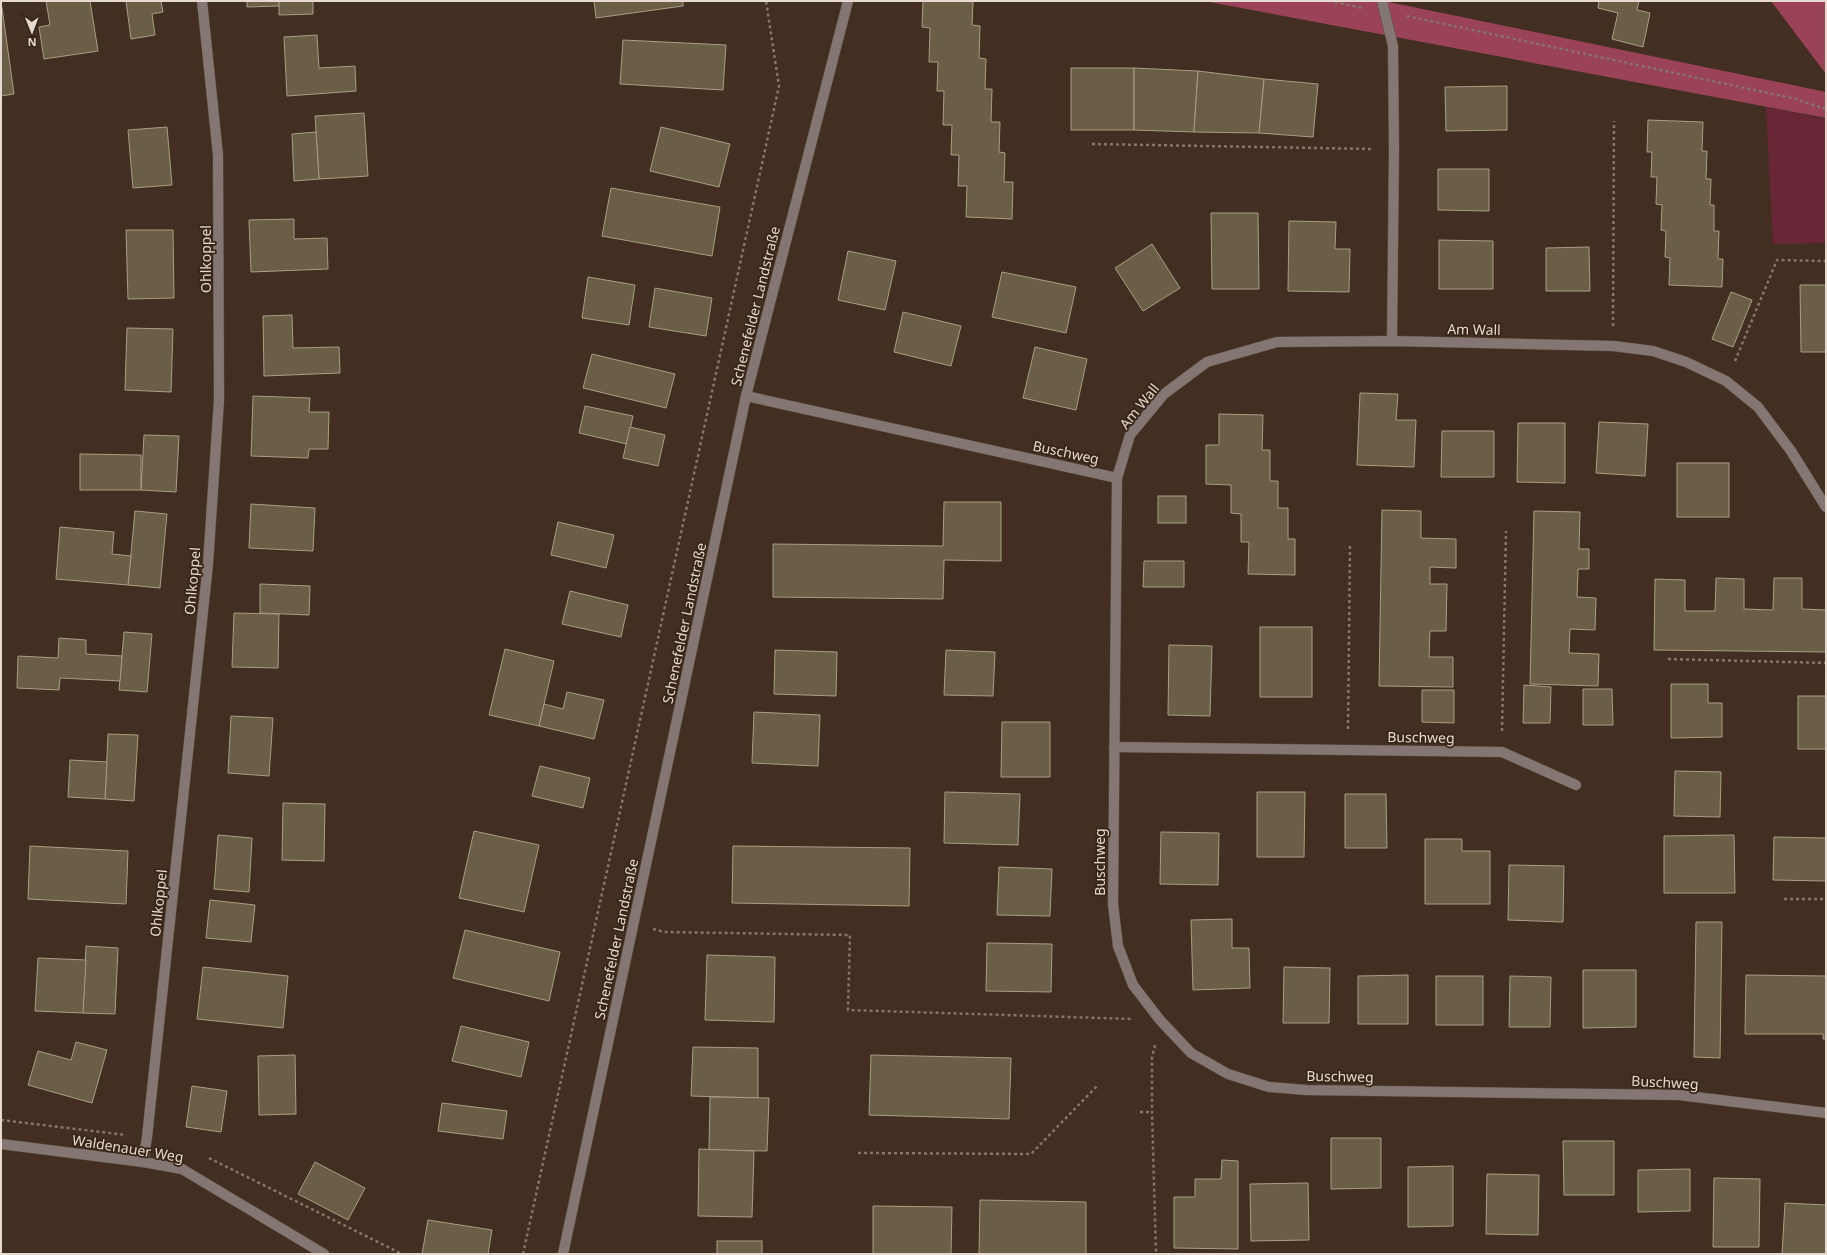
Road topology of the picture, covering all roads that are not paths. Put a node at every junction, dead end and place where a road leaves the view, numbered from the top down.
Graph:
1 (202, 1) edge
2 (848, 1) edge
3 (1382, 1) edge
4 (1392, 341) junction
5 (746, 396) junction
6 (1117, 478) junction
7 (1826, 507) edge
8 (1114, 747) junction
9 (1576, 785) dead end
10 (1826, 1113) edge
11 (1, 1144) edge
12 (143, 1162) junction
13 (324, 1254) edge
14 (563, 1254) edge

1 - 12 street, Ohlkoppel
2 - 5 street, Schenefelder Landstraße
3 - 4 street
4 - 6 street, Am Wall
4 - 7 street, Am Wall
5 - 6 street, Buschweg
5 - 14 street, Schenefelder Landstraße
6 - 8 street, Buschweg
8 - 9 street, Buschweg
8 - 10 street, Buschweg
11 - 12 street, Waldenauer Weg
12 - 13 street, Waldenauer Weg

